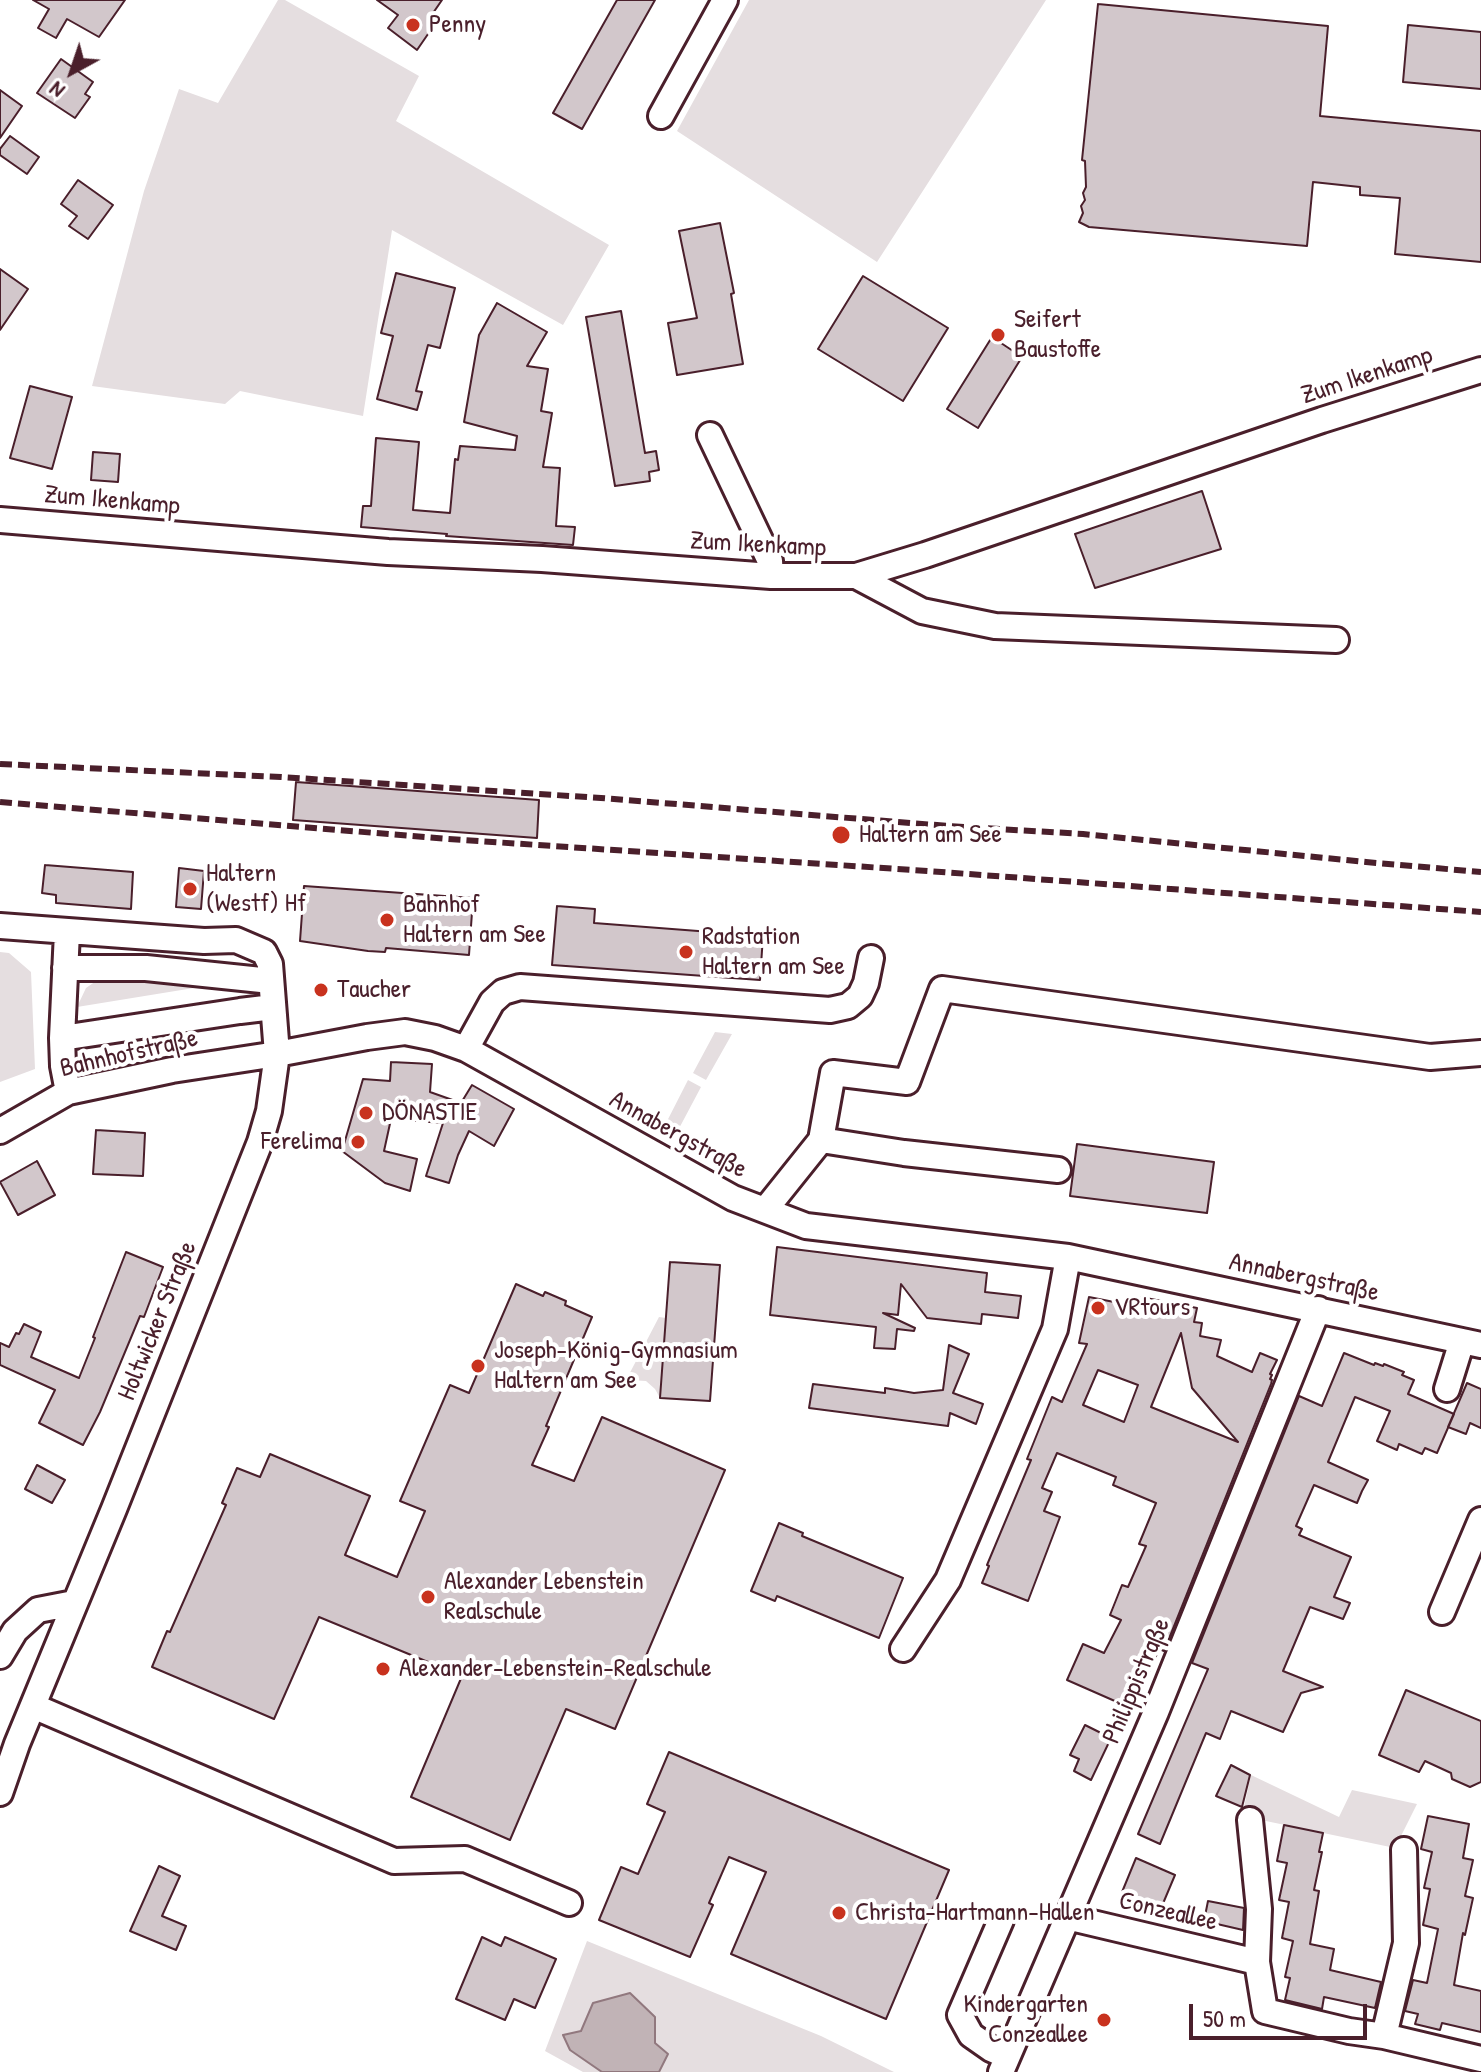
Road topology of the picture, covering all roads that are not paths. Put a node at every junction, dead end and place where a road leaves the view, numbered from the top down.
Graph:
1 (725, 0) edge
2 (661, 116) dead end
3 (1481, 370) edge
4 (710, 435) dead end
5 (0, 520) edge
6 (771, 576) junction
7 (856, 576) junction
8 (1336, 640) dead end
9 (0, 926) edge
10 (67, 932) junction
11 (871, 958) dead end
12 (65, 968) junction
13 (271, 981) junction
14 (273, 1007) junction
15 (62, 1038) junction
16 (466, 1049) junction
17 (1481, 1053) edge
18 (277, 1054) junction
19 (68, 1092) junction
20 (0, 1131) edge
21 (821, 1140) junction
22 (1058, 1170) dead end
23 (765, 1210) junction
24 (1068, 1257) junction
25 (1318, 1309) junction
26 (1472, 1343) edge
27 (1447, 1389) dead end
28 (1481, 1520) edge
29 (74, 1603) junction
30 (1442, 1612) dead end
31 (903, 1649) dead end
32 (0, 1656) edge
33 (33, 1706) junction
34 (8, 1742) edge
35 (0, 1793) edge
36 (1250, 1820) dead end
37 (1404, 1850) dead end
38 (569, 1903) dead end
39 (1067, 1917) junction
40 (1001, 1920) dead end
41 (1257, 1962) junction
42 (1384, 2036) junction
43 (1481, 2059) edge
44 (1004, 2064) edge

1 - 2 street
3 - 7 street, Zum Ikenkamp
4 - 6 street
5 - 6 street, Zum Ikenkamp
6 - 7 street, Zum Ikenkamp
7 - 8 street
9 - 10 street
10 - 12 street
10 - 13 street
11 - 16 street
12 - 13 street
12 - 15 street
13 - 14 street, Holtwicker Straße
14 - 15 street
14 - 18 street, Holtwicker Straße
15 - 19 street
16 - 18 street, Annabergstraße
16 - 23 street, Annabergstraße
17 - 21 street
18 - 19 street, Bahnhofstraße
18 - 29 street, Holtwicker Straße
19 - 20 street, Bahnhofstraße
21 - 22 street
21 - 23 street
23 - 24 street, Annabergstraße
24 - 25 street, Annabergstraße
24 - 31 street
25 - 26 street, Annabergstraße
25 - 39 street, Philippistraße
26 - 27 street
28 - 30 street
29 - 32 street
29 - 33 street, Holtwicker Straße
33 - 34 street, Holtwicker Straße
33 - 38 street
34 - 35 street, Holtwicker Straße
36 - 41 street, Conzeallee
37 - 42 street
39 - 41 street, Conzeallee
39 - 44 street, Philippistraße
40 - 44 street
41 - 42 street, Conzeallee
42 - 43 street, Conzeallee

